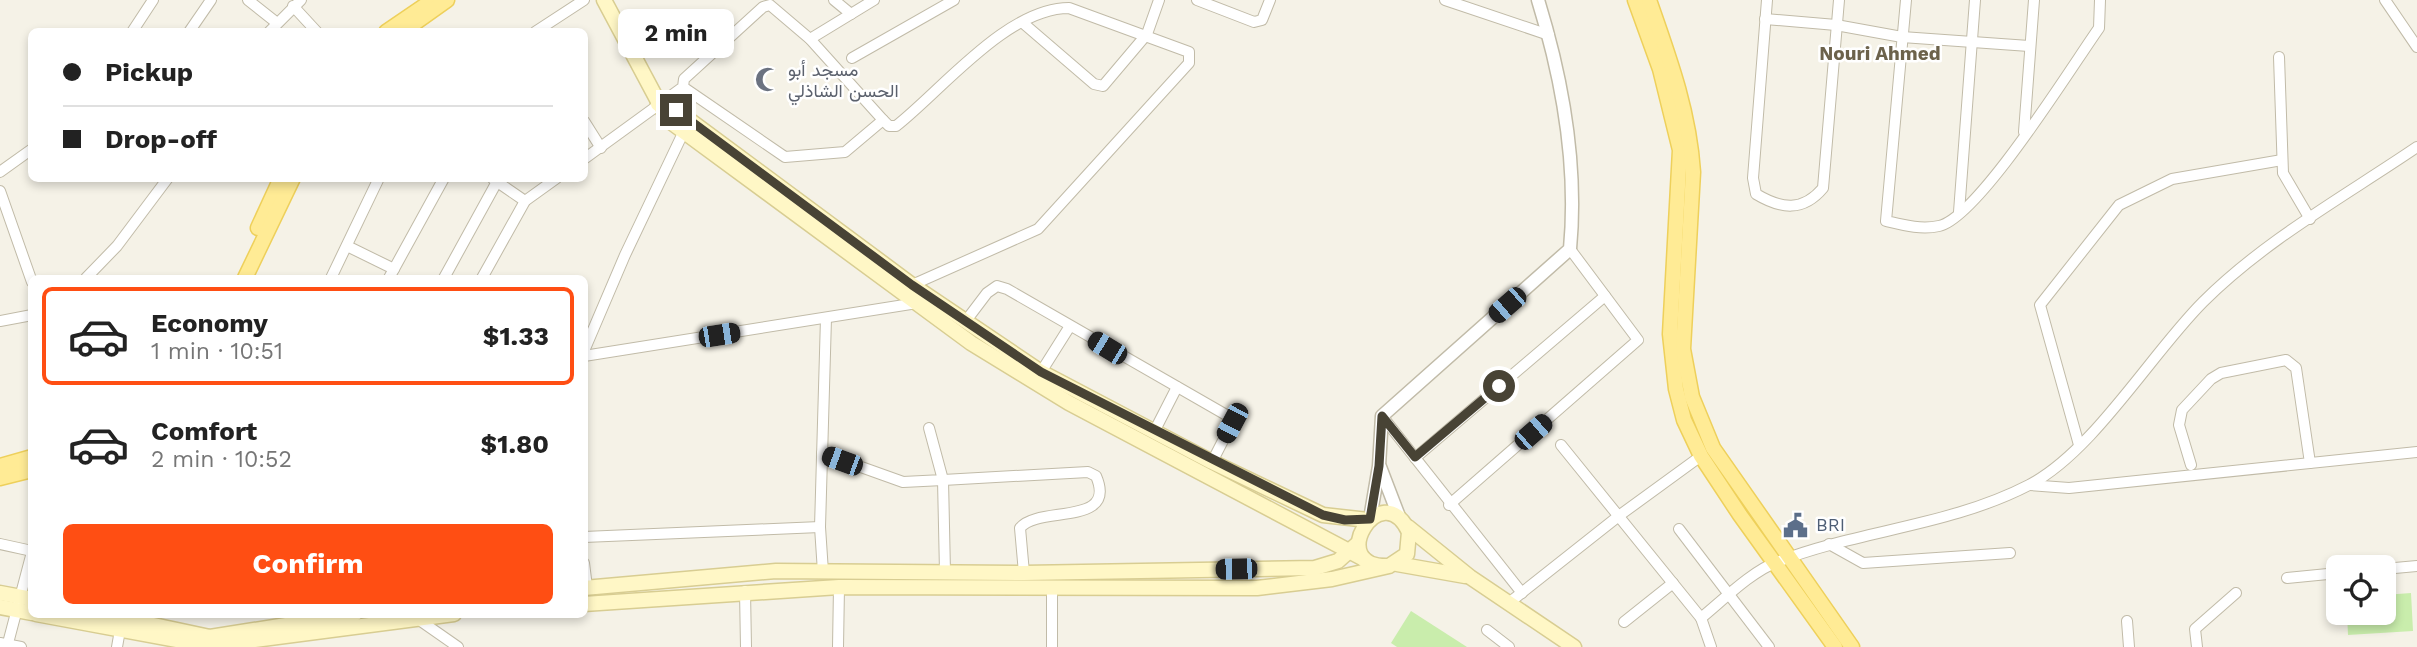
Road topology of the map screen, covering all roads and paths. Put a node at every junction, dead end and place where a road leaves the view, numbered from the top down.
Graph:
1 (153, 0) edge
2 (211, 0) edge
3 (248, 0) edge
4 (433, 0) edge
5 (447, 0) edge
6 (584, 0) edge
7 (604, 0) edge
8 (834, 0) edge
9 (874, 0) edge
10 (954, 0) edge
11 (1159, 0) edge
12 (1196, 0) edge
13 (1270, 0) edge
14 (1445, 0) edge
15 (1538, 0) edge
16 (1635, 0) edge
17 (1649, 0) edge
18 (1767, 0) edge
19 (1839, 0) edge
20 (1906, 0) edge
21 (1975, 0) edge
22 (2034, 0) edge
23 (2100, 0) edge
24 (2385, 0) edge
25 (297, 3) edge
26 (851, 14) junction
27 (1765, 19) junction
28 (277, 23) junction
29 (1023, 23) junction
30 (1836, 25) junction
31 (135, 28) edge
32 (192, 28) edge
33 (273, 28) edge
34 (314, 28) edge
35 (392, 28) edge
36 (408, 28) edge
37 (541, 28) edge
38 (1147, 34) junction
39 (1549, 35) junction
40 (1902, 37) junction
41 (810, 39) junction
42 (1971, 40) junction
43 (2029, 46) junction
44 (2417, 47) edge
45 (2279, 57) dead end
46 (852, 58) dead end
47 (684, 88) junction
48 (658, 104) junction
49 (883, 120) junction
50 (588, 127) edge
51 (684, 131) junction
52 (2024, 134) junction
53 (2417, 147) edge
54 (601, 148) junction
55 (28, 152) edge
56 (588, 156) edge
57 (2282, 160) junction
58 (0, 172) edge
59 (165, 182) edge
60 (279, 182) edge
61 (291, 182) edge
62 (377, 182) edge
63 (442, 182) edge
64 (494, 182) edge
65 (500, 182) edge
66 (551, 182) edge
67 (0, 191) edge
68 (524, 201) junction
69 (1959, 212) junction
70 (2310, 219) junction
71 (347, 246) junction
72 (1570, 249) junction
73 (392, 274) edge
74 (30, 275) edge
75 (89, 275) edge
76 (237, 275) edge
77 (246, 275) edge
78 (332, 275) edge
79 (446, 275) edge
80 (484, 275) edge
81 (912, 285) junction
82 (1605, 296) junction
83 (917, 303) junction
84 (28, 316) edge
85 (826, 318) junction
86 (0, 321) edge
87 (965, 321) junction
88 (1070, 326) junction
89 (588, 342) edge
90 (588, 355) edge
91 (1041, 372) junction
92 (1177, 387) junction
93 (1382, 416) junction
94 (929, 428) dead end
95 (1154, 432) junction
96 (2078, 444) junction
97 (1561, 445) dead end
98 (2417, 452) edge
99 (822, 453) junction
100 (1701, 456) junction
101 (1415, 457) junction
102 (28, 458) edge
103 (1212, 461) junction
104 (2310, 463) junction
105 (2191, 465) dead end
106 (0, 466) edge
107 (1379, 466) junction
108 (28, 471) edge
109 (0, 478) edge
110 (943, 480) junction
111 (2030, 485) junction
112 (1449, 505) junction
113 (1620, 515) junction
114 (1369, 519) junction
115 (1403, 522) junction
116 (820, 527) junction
117 (1679, 529) dead end
118 (588, 537) edge
119 (1828, 543) junction
120 (0, 544) edge
121 (1355, 546) junction
122 (28, 550) edge
123 (2010, 553) dead end
124 (1781, 561) junction
125 (1393, 565) junction
126 (2417, 566) edge
127 (2396, 568) edge
128 (28, 571) edge
129 (823, 572) junction
130 (945, 572) junction
131 (1024, 573) junction
132 (2326, 574) edge
133 (1470, 577) junction
134 (2287, 578) dead end
135 (1673, 583) junction
136 (588, 587) edge
137 (839, 587) junction
138 (1052, 587) junction
139 (745, 591) junction
140 (0, 593) edge
141 (2236, 593) dead end
142 (1729, 596) junction
143 (1516, 598) junction
144 (22, 602) edge
145 (588, 604) edge
146 (0, 607) edge
147 (56, 618) edge
148 (330, 618) edge
149 (391, 618) edge
150 (414, 618) edge
151 (1701, 618) junction
152 (150, 619) edge
153 (2127, 621) dead end
154 (1624, 622) dead end
155 (120, 630) junction
156 (1487, 630) dead end
157 (5, 645) edge
158 (20, 647) edge
159 (117, 647) edge
160 (458, 647) edge
161 (746, 647) edge
162 (838, 647) edge
163 (1052, 647) edge
164 (1509, 647) edge
165 (1574, 647) edge
166 (1711, 647) edge
167 (1769, 647) edge
168 (1835, 647) edge
169 (1852, 647) edge
170 (2129, 647) edge
171 (2197, 647) edge

1 - 31 street
2 - 32 street
3 - 28 street
4 - 35 main road
5 - 36 main road
6 - 37 street
7 - 48 main road
8 - 26 street
9 - 26 street
10 - 46 street
11 - 38 street
12 - 13 street
14 - 39 street
15 - 39 street
16 - 100 main road
17 - 124 main road
18 - 27 street
19 - 30 street
20 - 40 street
21 - 42 street
22 - 43 street
23 - 52 street
24 - 44 street
25 - 28 street
25 - 34 street
26 - 41 street
27 - 30 street
27 - 30 street
28 - 33 street
29 - 38 street
29 - 38 street
29 - 49 street
30 - 40 street
38 - 81 street
39 - 72 street
40 - 42 street
40 - 69 street
41 - 47 street
41 - 49 street
42 - 43 street
42 - 69 street
43 - 52 street
45 - 57 street
47 - 48 street
47 - 49 street
48 - 51 main road
48 - 54 street
48 - 81 main road
50 - 54 street
51 - 83 main road
51 - 89 street
52 - 69 street
53 - 70 street
54 - 56 street
55 - 58 street
57 - 70 street
57 - 96 street
59 - 75 street
60 - 76 main road
61 - 77 main road
62 - 71 street
63 - 73 street
64 - 79 street
65 - 68 street
66 - 68 street
67 - 74 street
68 - 80 street
70 - 96 street
71 - 73 street
71 - 78 street
72 - 82 street
72 - 93 street
81 - 87 main road
82 - 101 street
82 - 112 street
83 - 85 street
83 - 121 main road
84 - 86 street
85 - 90 street
85 - 99 street
87 - 88 street
87 - 91 main road
88 - 91 street
88 - 92 street
91 - 95 main road
92 - 95 street
92 - 103 street
93 - 101 street
93 - 107 street
94 - 110 street
95 - 103 main road
96 - 111 street
97 - 113 street
98 - 104 street
99 - 110 street
99 - 116 street
100 - 113 street
100 - 124 main road
101 - 112 street
102 - 106 main road
103 - 114 main road
104 - 105 street
104 - 111 street
107 - 114 street
107 - 115 street
108 - 109 main road
110 - 130 street
110 - 131 street
111 - 119 street
112 - 143 street
113 - 135 street
113 - 143 street
114 - 115 main road
114 - 121 main road
115 - 125 main road
115 - 133 main road
116 - 118 street
116 - 129 street
117 - 142 street
119 - 123 street
119 - 124 street
120 - 122 street
121 - 125 main road
121 - 131 main road
124 - 142 street
124 - 168 main road
124 - 169 main road
125 - 133 main road
125 - 138 main road
126 - 127 street
128 - 144 street
129 - 130 main road
129 - 136 main road
130 - 131 main road
132 - 134 street
133 - 143 main road
135 - 151 street
135 - 154 street
137 - 138 main road
137 - 139 main road
137 - 162 street
138 - 163 street
139 - 145 main road
139 - 161 street
140 - 144 main road
141 - 171 street
142 - 151 street
142 - 167 street
143 - 165 main road
144 - 146 main road
144 - 157 street
147 - 155 main road
148 - 152 main road
149 - 155 main road
150 - 160 street
151 - 166 street
153 - 170 street
155 - 159 street
156 - 164 street
157 - 158 street

